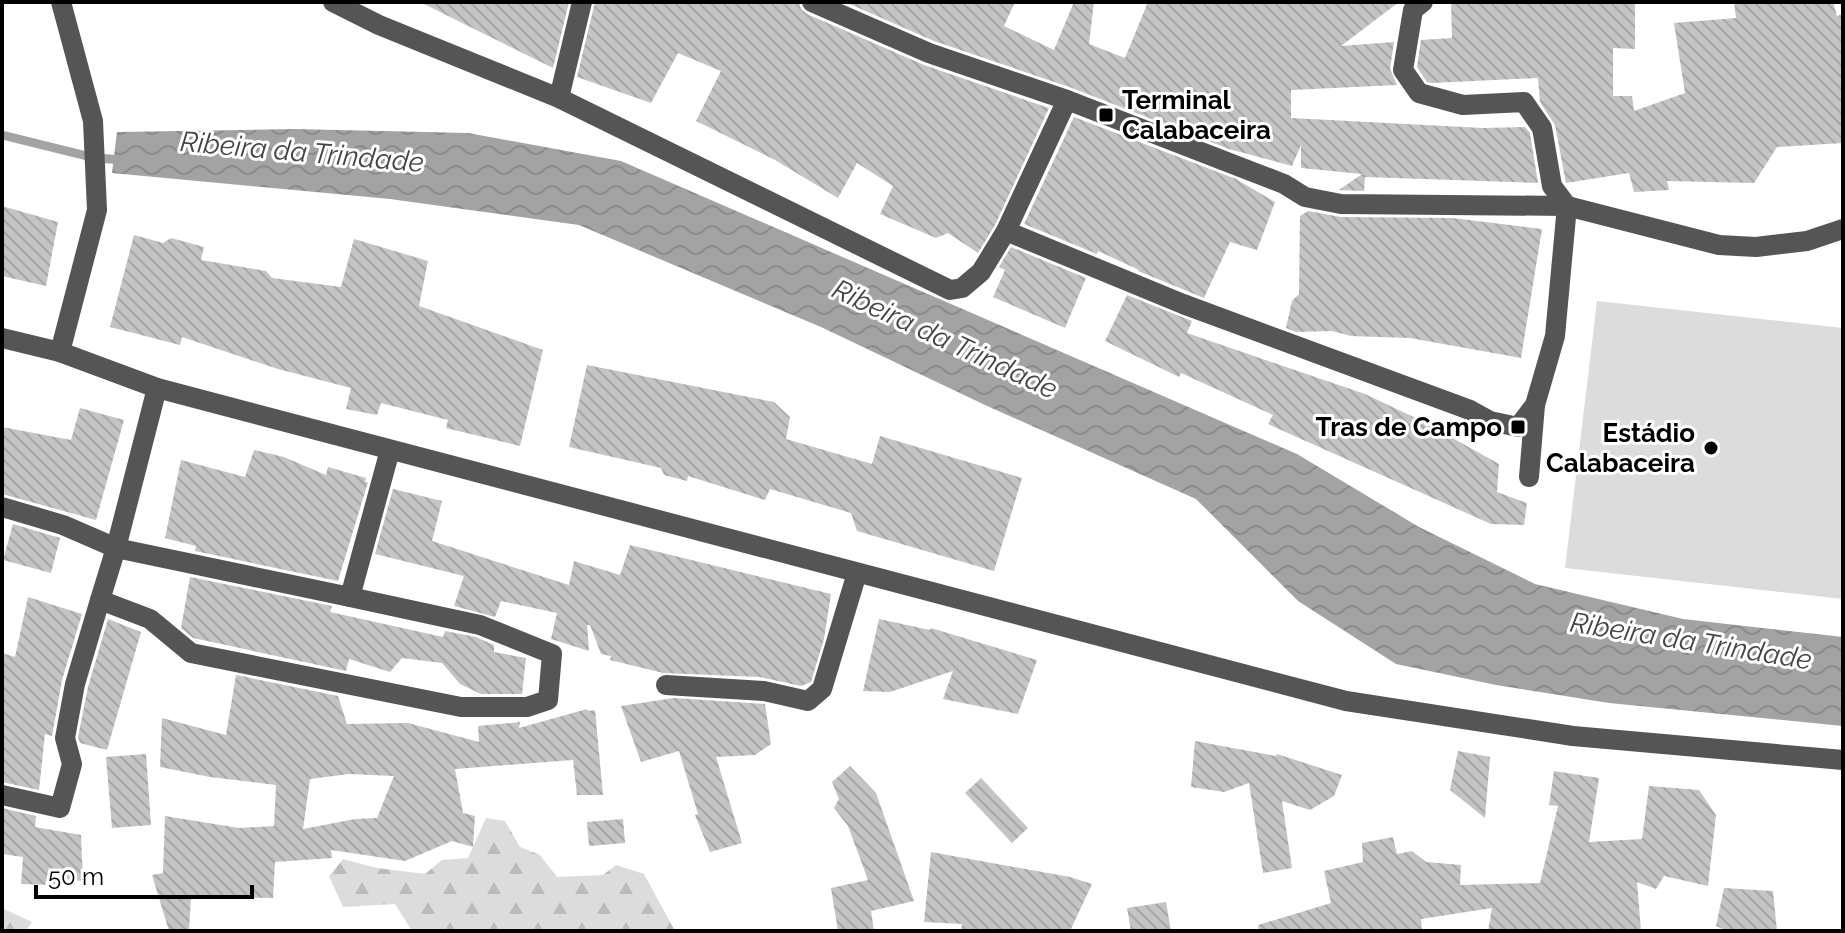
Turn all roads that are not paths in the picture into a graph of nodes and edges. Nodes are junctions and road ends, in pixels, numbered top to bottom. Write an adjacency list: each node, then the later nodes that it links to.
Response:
1 (61, 2): 12 (street)
2 (333, 2): 6 (street)
3 (582, 2): 6 (street)
4 (812, 2): 7 (street)
5 (1423, 2): 8 (street)
6 (559, 98): 10 (street)
7 (1067, 100): 8 (street); 10 (street)
8 (1567, 206): 9 (street); 14 (street)
9 (1843, 229)
10 (1006, 231): 14 (street)
11 (2, 338): 12 (street)
12 (60, 352): 13 (street)
13 (157, 388): 15 (street); 18 (street)
14 (1535, 405): 16 (street)
15 (390, 450): 19 (street); 20 (street)
16 (1529, 477)
17 (2, 507): 18 (street)
18 (116, 548): 20 (street); 21 (street)
19 (857, 573): 22 (street); 23 (street)
20 (350, 597): 21 (street)
21 (100, 600): 24 (street)
22 (666, 685)
23 (1843, 760)
24 (2, 795)

